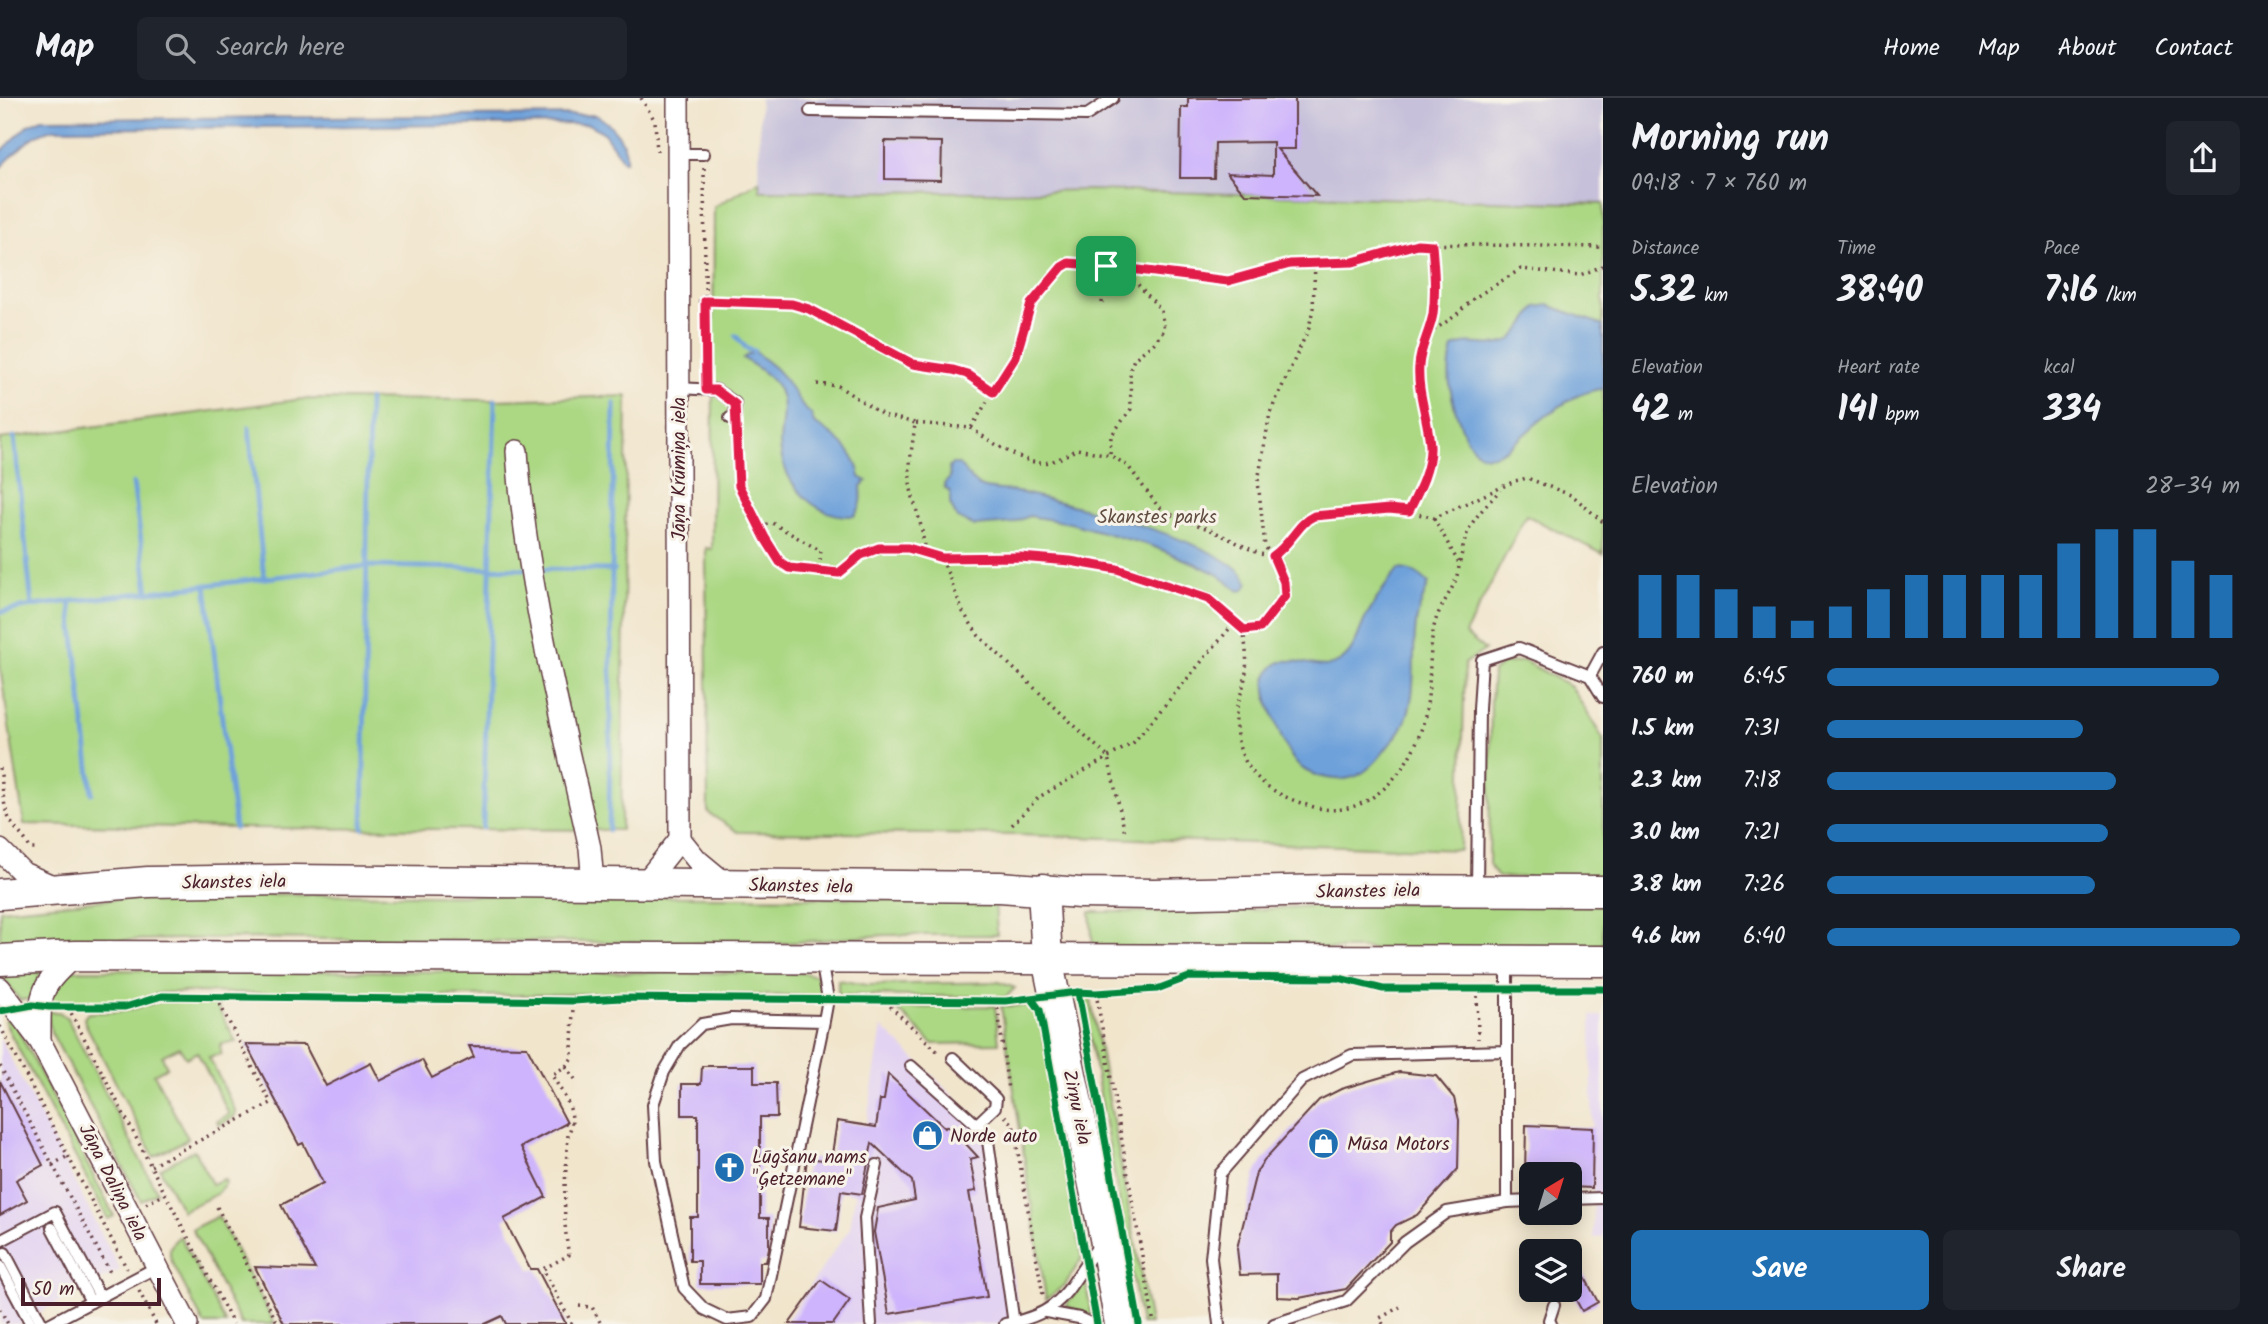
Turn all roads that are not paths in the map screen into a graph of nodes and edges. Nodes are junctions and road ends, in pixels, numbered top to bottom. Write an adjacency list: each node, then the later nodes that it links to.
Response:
1 (678, 98): 4 (street, Jāņa Krūmiņa iela)
2 (1113, 98): 3 (lane)
3 (810, 111)
4 (667, 155): 5 (lane); 6 (street, Jāņa Krūmiņa iela)
5 (704, 155)
6 (678, 388): 7 (lane); 12 (street, Jāņa Krūmiņa iela)
7 (733, 418)
8 (517, 451): 14 (street)
9 (1603, 652): 10 (lane)
10 (1590, 676): 11 (lane); 19 (lane)
11 (1603, 697)
12 (680, 839): 15 (street); 16 (street)
13 (15, 853): 17 (street)
14 (593, 883): 15 (main road, Skanstes iela); 17 (main road, Skanstes iela)
15 (645, 883): 16 (main road, Skanstes iela)
16 (726, 884): 18 (main road, Skanstes iela)
17 (57, 888): 21 (main road, Skanstes iela)
18 (1043, 889): 19 (main road, Skanstes iela); 24 (main road, Zirņu iela)
19 (1477, 889): 20 (main road, Skanstes iela)
20 (1603, 891)
21 (0, 894)
22 (75, 956): 23 (main road); 25 (main road); 30 (street, Jāņa Daliņa iela)
23 (821, 958): 24 (main road); 29 (lane)
24 (1046, 959): 27 (main road); 41 (main road, Zirņu iela)
25 (0, 960)
26 (1603, 961): 27 (main road)
27 (1507, 975): 31 (lane)
28 (0, 988): 30 (street, Jāņa Daliņa iela)
29 (824, 1021): 29 (lane)
30 (40, 1041): 45 (street, Jāņa Daliņa iela)
31 (1507, 1051): 38 (lane); 57 (lane)
32 (953, 1058): 34 (lane)
33 (911, 1066): 34 (lane)
34 (976, 1125): 49 (lane)
35 (877, 1165): 54 (lane)
36 (1603, 1198): 37 (lane)
37 (1582, 1199)
38 (1507, 1202): 39 (lane); 58 (lane)
39 (1519, 1202)
40 (52, 1228): 46 (lane)
41 (1105, 1238): 48 (lane); 56 (main road, Zirņu iela)
42 (0, 1241): 46 (lane)
43 (5, 1253): 51 (lane)
44 (0, 1266): 50 (lane)
45 (157, 1267): 46 (lane); 53 (street, Jāņa Daliņa iela)
46 (96, 1299): 52 (lane)
47 (1554, 1305): 59 (lane)
48 (1046, 1312): 49 (lane); 55 (lane)
49 (1011, 1323)
50 (31, 1324)
51 (42, 1324)
52 (49, 1324)
53 (187, 1324)
54 (871, 1324)
55 (1092, 1324)
56 (1120, 1324)
57 (1219, 1324)
58 (1274, 1324)
59 (1551, 1324)

